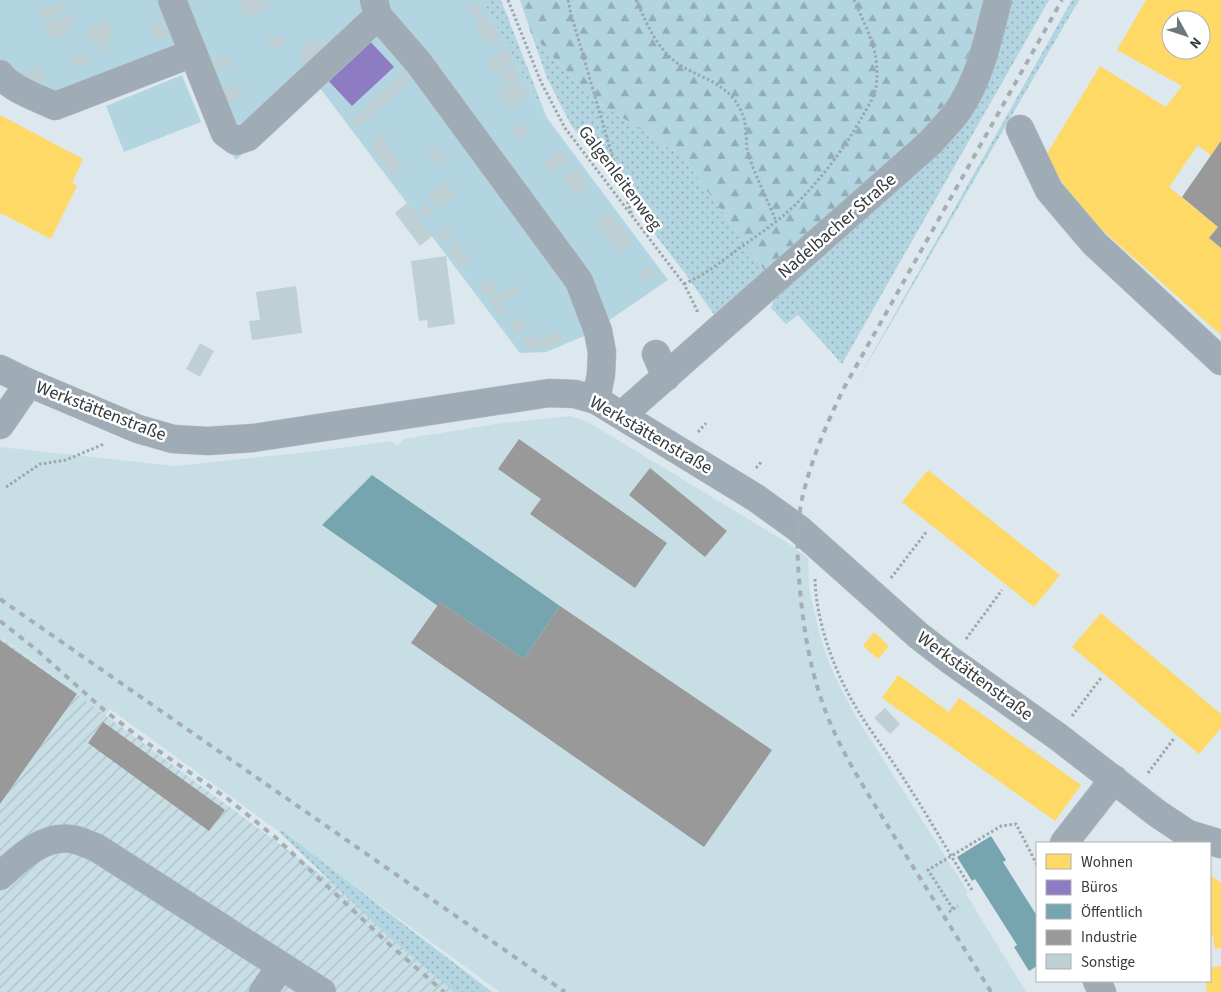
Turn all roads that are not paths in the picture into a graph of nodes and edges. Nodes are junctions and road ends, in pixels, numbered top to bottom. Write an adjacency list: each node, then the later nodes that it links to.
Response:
1 (172, 0): 4 (street)
2 (998, 0): 11 (street, Nadelbacher Straße)
3 (376, 8): 4 (street); 10 (street)
4 (193, 53): 5 (street)
5 (0, 74)
6 (1020, 129): 7 (street)
7 (1221, 361)
8 (0, 369): 9 (street)
9 (29, 383): 10 (street, Werkstättenstraße); 12 (street, Werkstättenstraße)
10 (596, 400): 11 (street, Werkstättenstraße)
11 (622, 415): 13 (street, Werkstättenstraße)
12 (0, 425)
13 (1123, 786): 14 (street); 15 (street, Werkstättenstraße)
14 (1065, 842)
15 (1221, 844)
16 (0, 876): 17 (street)
17 (280, 966): 18 (street); 19 (street)
18 (263, 992)
19 (322, 992)

